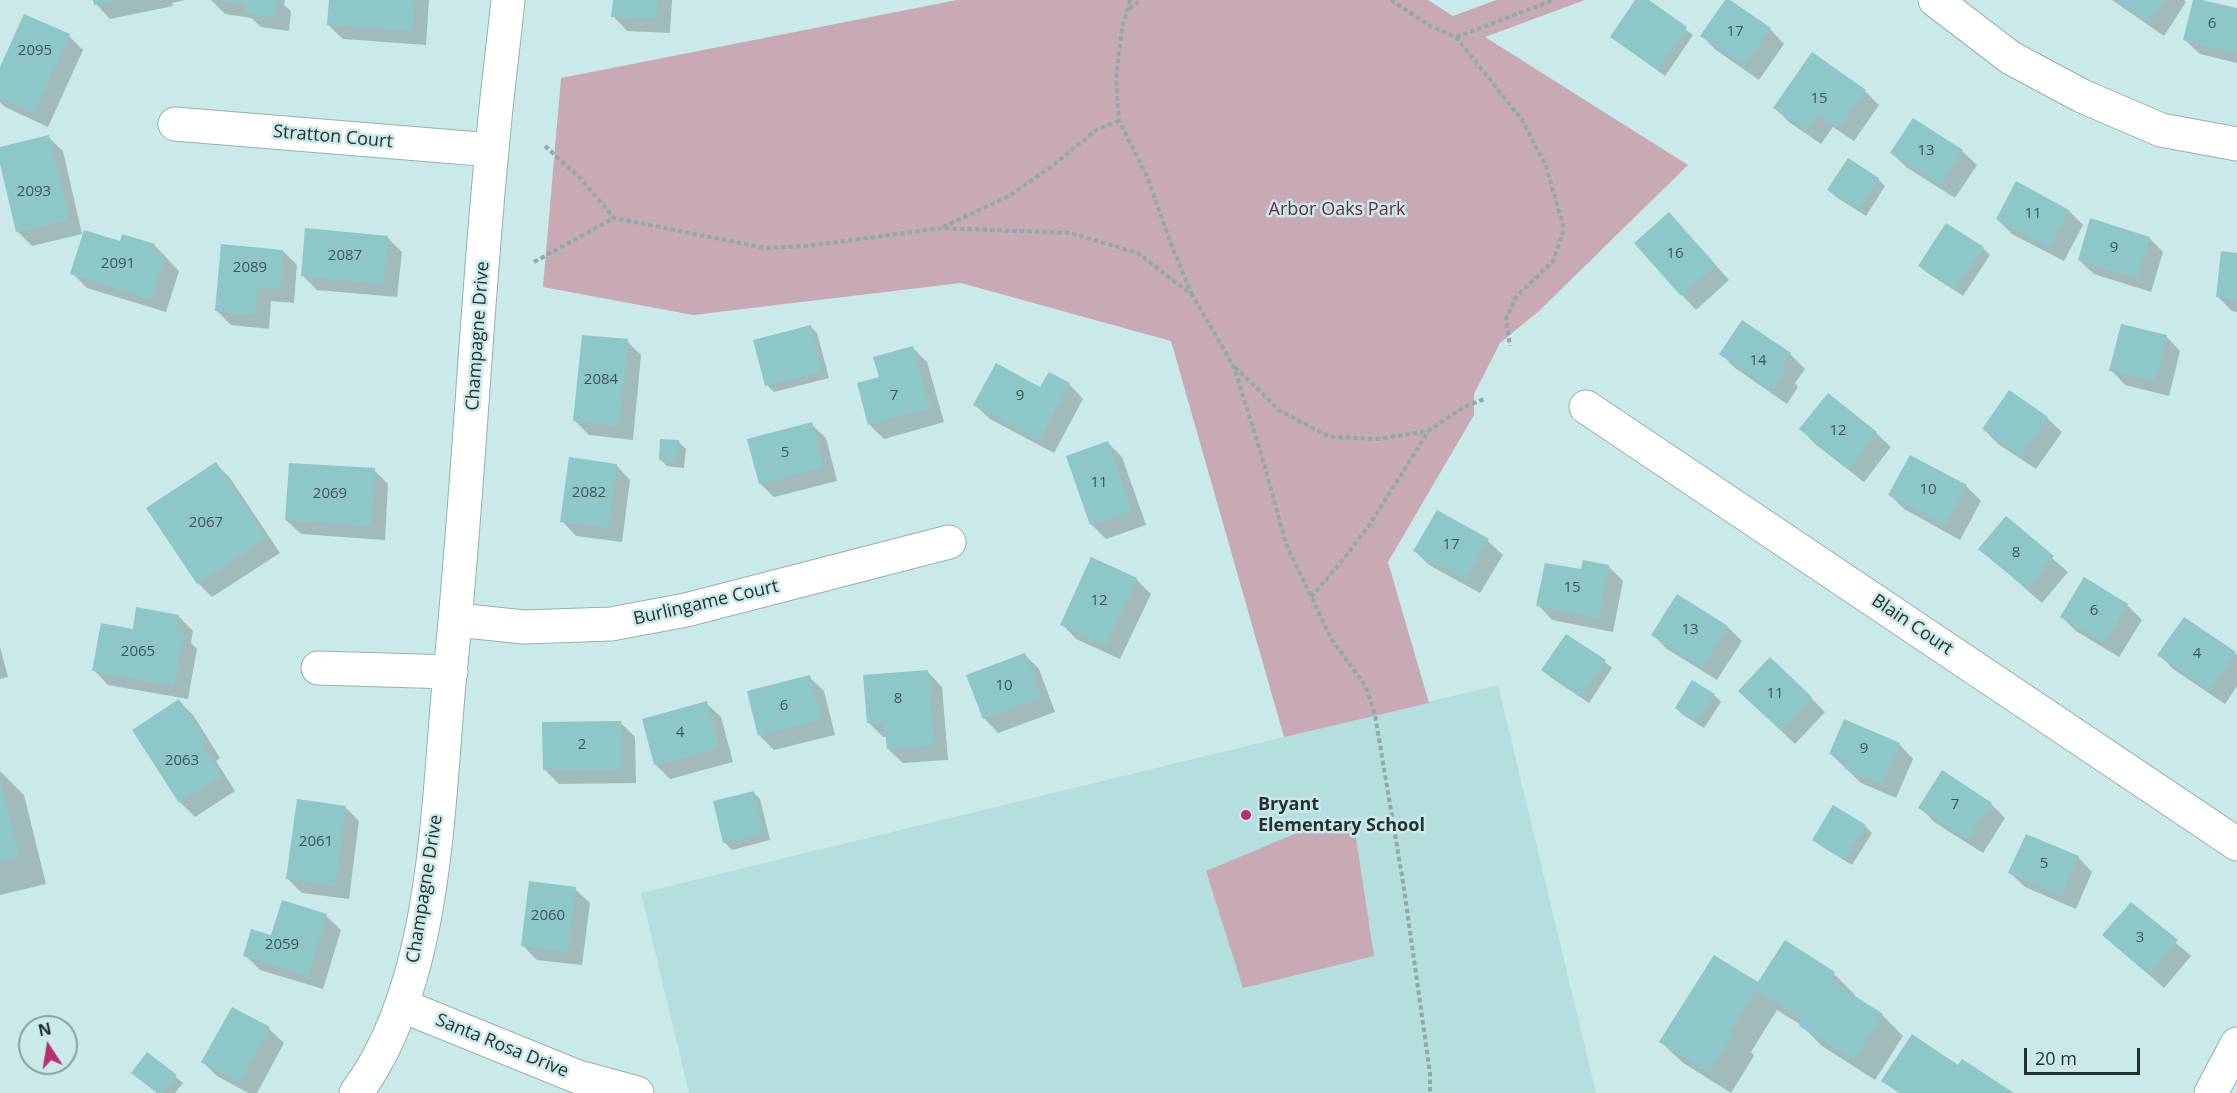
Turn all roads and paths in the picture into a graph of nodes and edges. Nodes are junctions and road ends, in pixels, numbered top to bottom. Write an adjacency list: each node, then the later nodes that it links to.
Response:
1 (508, 0): 13 (street, Champagne Drive)
2 (1130, 0): 7 (path)
3 (1141, 0): 7 (path)
4 (1391, 0): 8 (path)
5 (1554, 0): 8 (path)
6 (1935, 0): 11 (street)
7 (1128, 9): 9 (path)
8 (1456, 37): 18 (path)
9 (1119, 121): 15 (path); 17 (path)
10 (175, 124): 13 (street, Stratton Court)
11 (2237, 144)
12 (545, 147): 14 (path)
13 (492, 150): 25 (street, Champagne Drive)
14 (614, 218): 15 (path); 16 (path)
15 (942, 228): 17 (path)
16 (534, 262)
17 (1193, 296): 19 (path)
18 (1510, 346)
19 (1234, 367): 22 (path); 24 (path)
20 (1484, 399): 22 (path)
21 (1586, 407): 28 (street, Blain Court)
22 (1428, 431): 24 (path)
23 (950, 542): 25 (street, Burlingame Court)
24 (1311, 597): 33 (path)
25 (457, 620): 27 (street, Champagne Drive)
26 (318, 668): 27 (street)
27 (451, 672): 29 (street, Champagne Drive)
28 (2237, 844)
29 (403, 1006): 31 (street, Champagne Drive); 32 (street, Santa Rosa Drive)
30 (2237, 1044): 34 (street)
31 (356, 1093)
32 (637, 1093)
33 (1430, 1093)
34 (2211, 1093)

